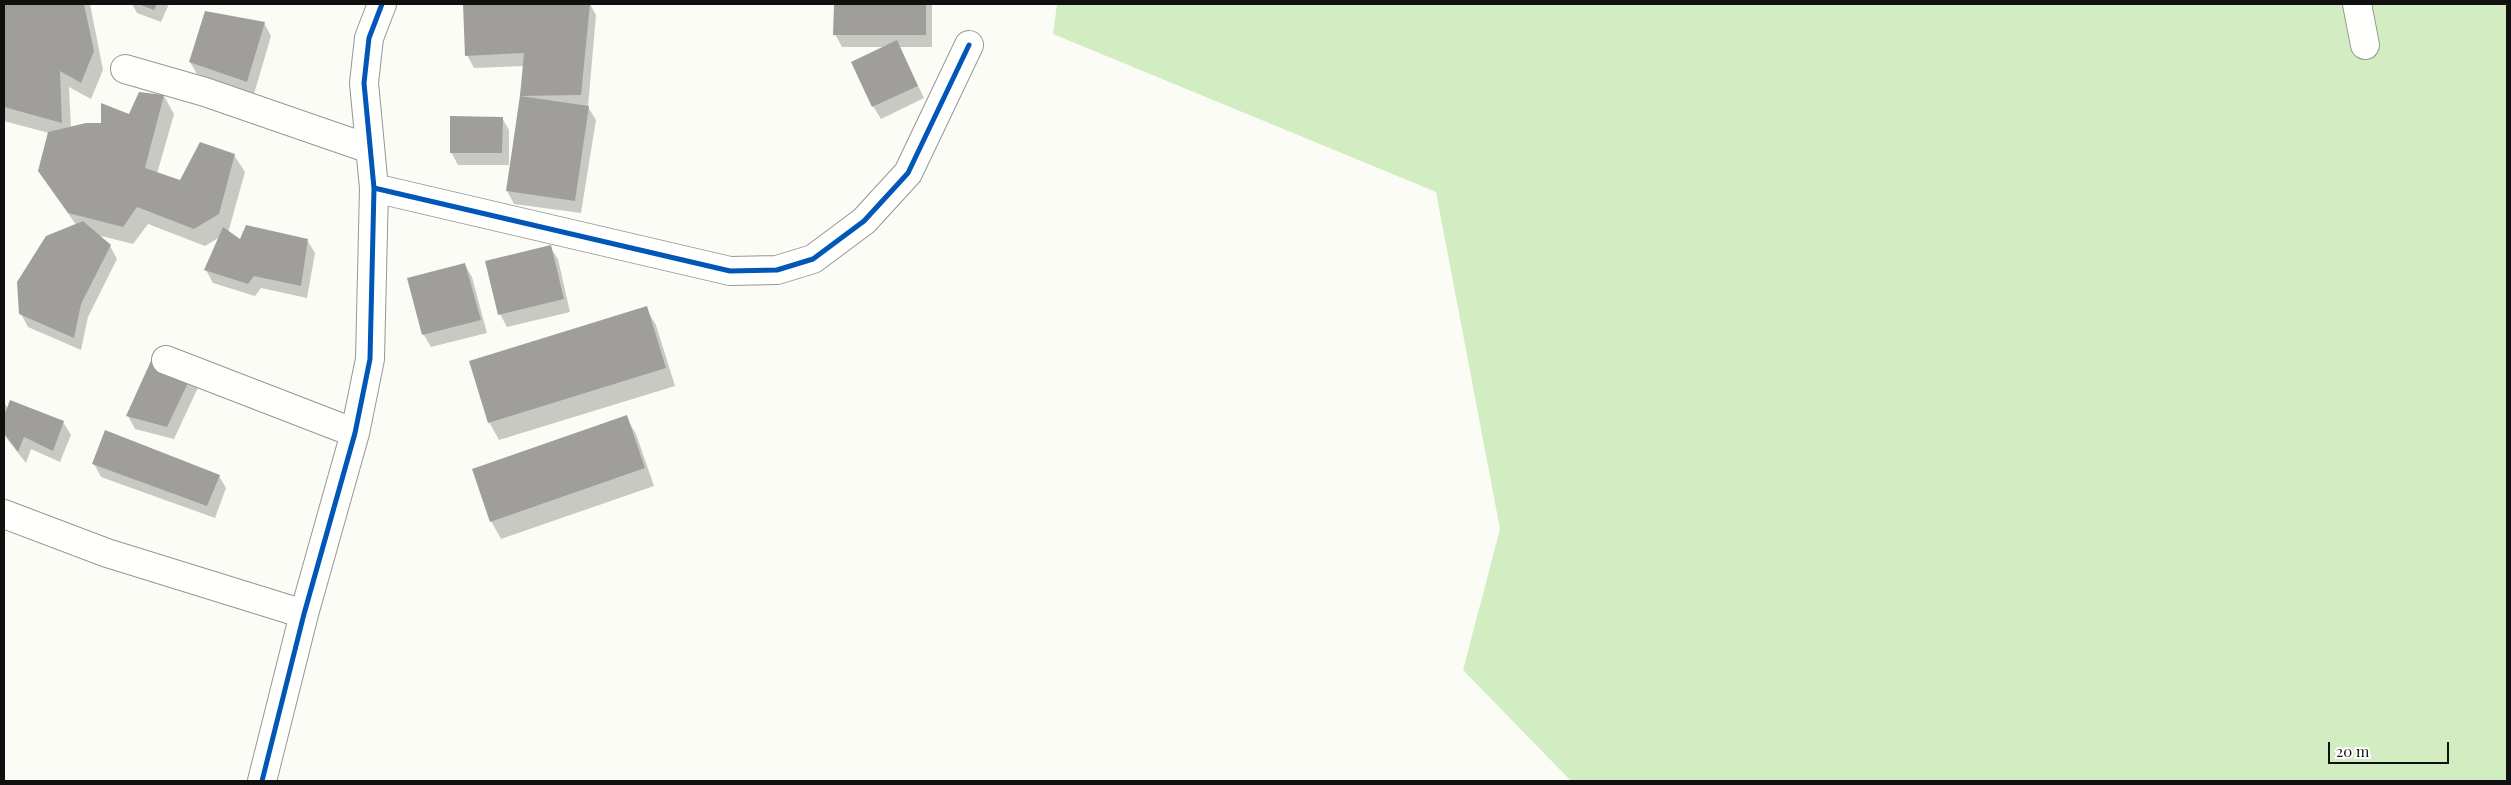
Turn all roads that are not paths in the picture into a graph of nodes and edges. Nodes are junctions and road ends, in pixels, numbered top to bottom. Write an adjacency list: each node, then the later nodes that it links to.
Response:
1 (382, 4): 6 (street)
2 (2357, 4): 4 (street)
3 (969, 44): 7 (street)
4 (2365, 45)
5 (125, 69): 6 (street)
6 (370, 149): 7 (street)
7 (374, 188): 9 (street)
8 (166, 360): 9 (street)
9 (355, 433): 11 (street)
10 (4, 514): 11 (street)
11 (304, 614): 12 (street)
12 (262, 781)

